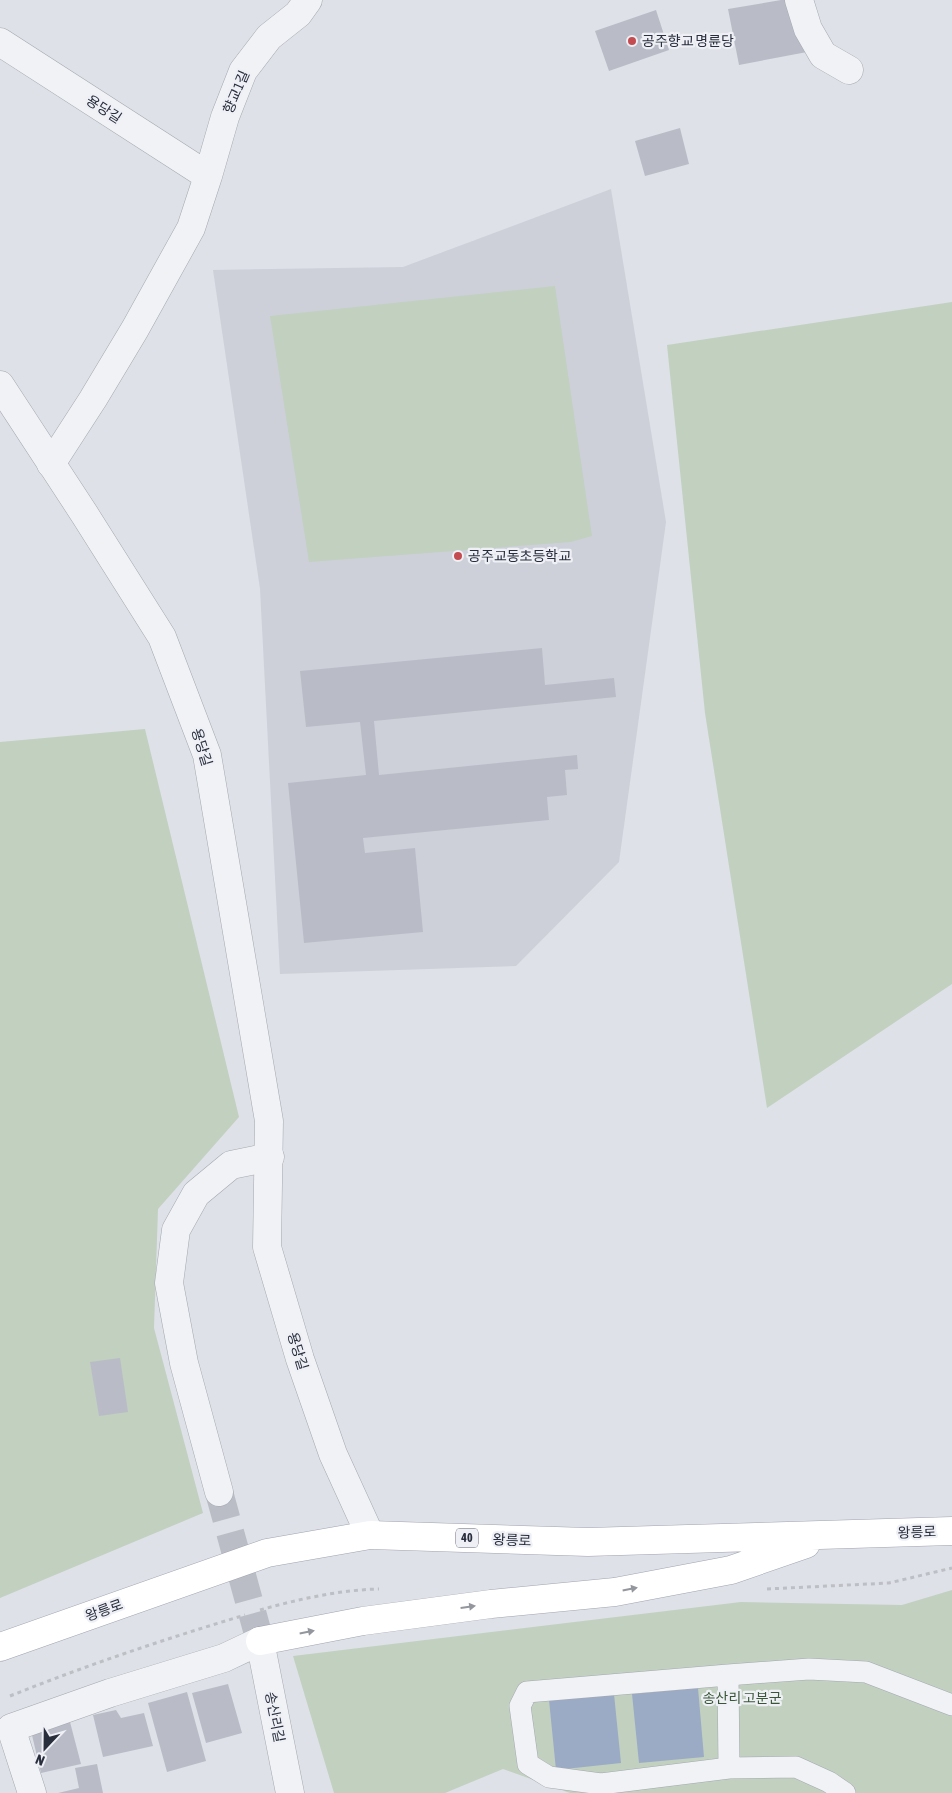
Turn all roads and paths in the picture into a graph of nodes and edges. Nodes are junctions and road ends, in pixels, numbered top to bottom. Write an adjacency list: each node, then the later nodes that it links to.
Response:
1 (308, 0): 5 (street, 향교1길)
2 (800, 0): 4 (street)
3 (0, 42): 5 (street, 용당길)
4 (849, 70)
5 (208, 176): 7 (street, 향교1길)
6 (0, 385): 7 (street, 용당길)
7 (51, 464): 8 (street, 용당길)
8 (270, 1157): 9 (street); 11 (street, 용당길)
9 (219, 1492)
10 (952, 1531): 12 (main road, 왕릉로 / 40)
11 (370, 1535): 12 (main road, 왕릉로 / 40); 14 (main road, 왕릉로 / 40)
12 (830, 1536): 13 (main road, one-way to 12)
13 (260, 1641): 18 (street); 19 (street, 송산리길)
14 (0, 1647)
15 (728, 1675): 16 (street); 17 (street); 17 (street)
16 (952, 1705)
17 (729, 1768): 20 (street)
18 (32, 1793)
19 (290, 1793)
20 (844, 1793)

